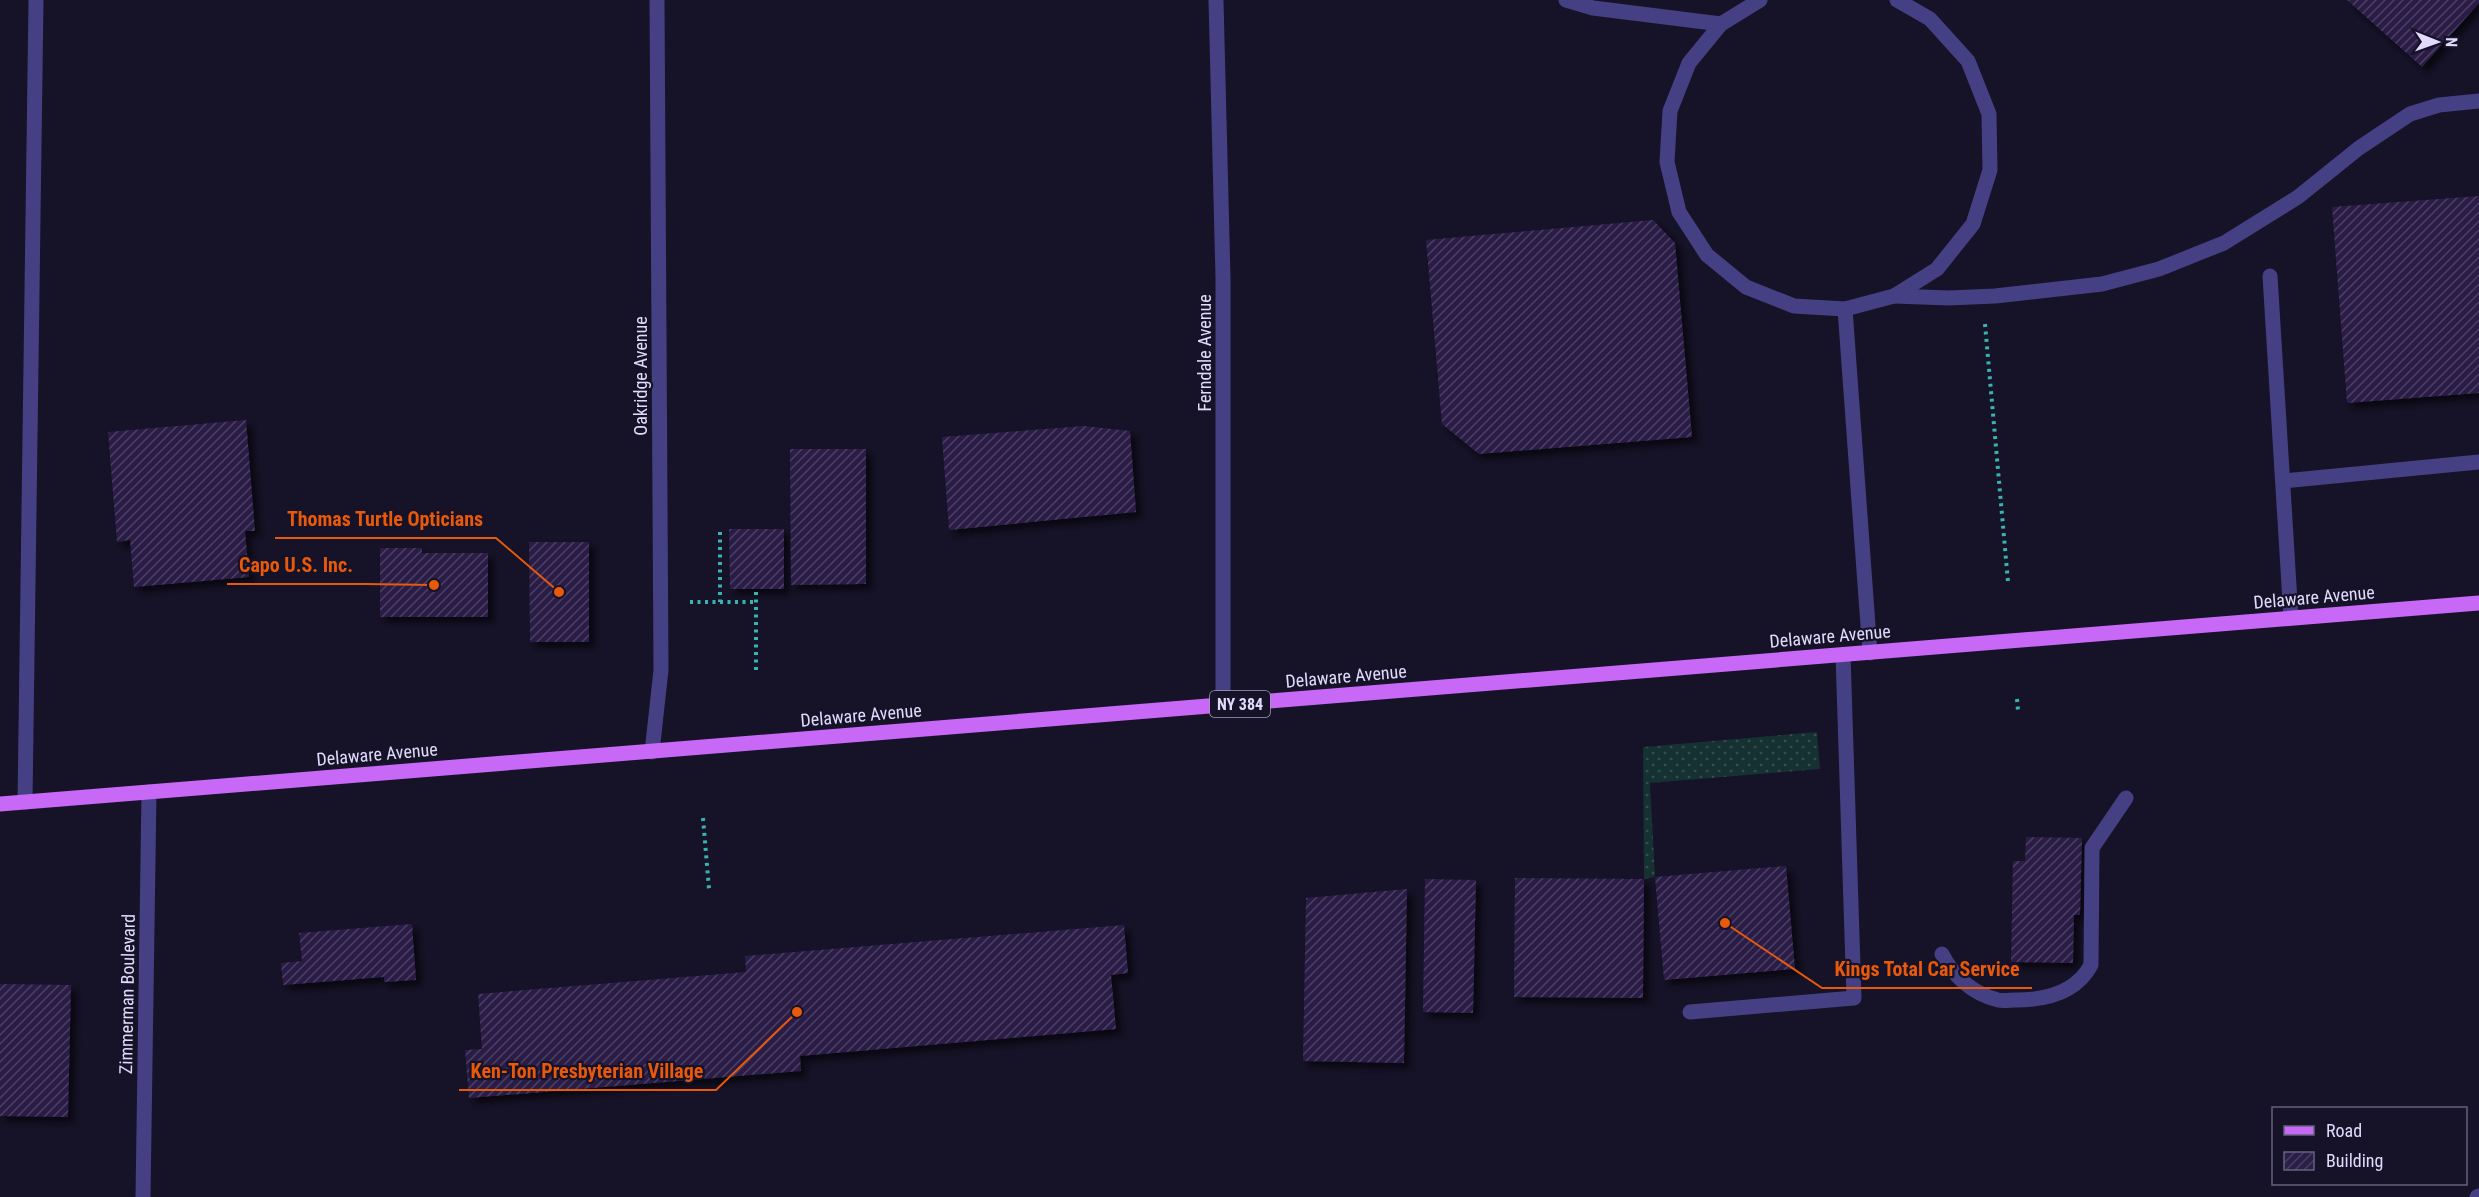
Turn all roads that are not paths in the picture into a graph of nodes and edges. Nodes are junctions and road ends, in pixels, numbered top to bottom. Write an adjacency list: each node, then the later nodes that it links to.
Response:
1 (36, 0): 22 (street)
2 (657, 0): 19 (street, Oakridge Avenue)
3 (1216, 0): 18 (street, Ferndale Avenue)
4 (1566, 0): 7 (street)
5 (1760, 0): 7 (street)
6 (1897, 0): 10 (street)
7 (1721, 24): 11 (street)
8 (2479, 102): 10 (street)
9 (2270, 276): 13 (street)
10 (1894, 296): 11 (street)
11 (1845, 309): 16 (street)
12 (2479, 462): 13 (street)
13 (2283, 481): 15 (street)
14 (2479, 603): 15 (main road, Delaware Avenue / NY 384)
15 (2291, 618): 16 (main road, Delaware Avenue / NY 384)
16 (1870, 653): 17 (main road, Delaware Avenue / NY 384)
17 (1843, 655): 18 (main road, Delaware Avenue / NY 384); 25 (street)
18 (1223, 705): 19 (main road, Delaware Avenue / NY 384)
19 (652, 752): 20 (main road, Delaware Avenue / NY 384)
20 (149, 792): 22 (main road, Delaware Avenue / NY 384); 26 (street, Zimmerman Boulevard)
21 (2126, 798): 24 (street)
22 (25, 802): 23 (main road, Delaware Avenue / NY 384)
23 (0, 804)
24 (1942, 954)
25 (1690, 1012)
26 (143, 1197)

